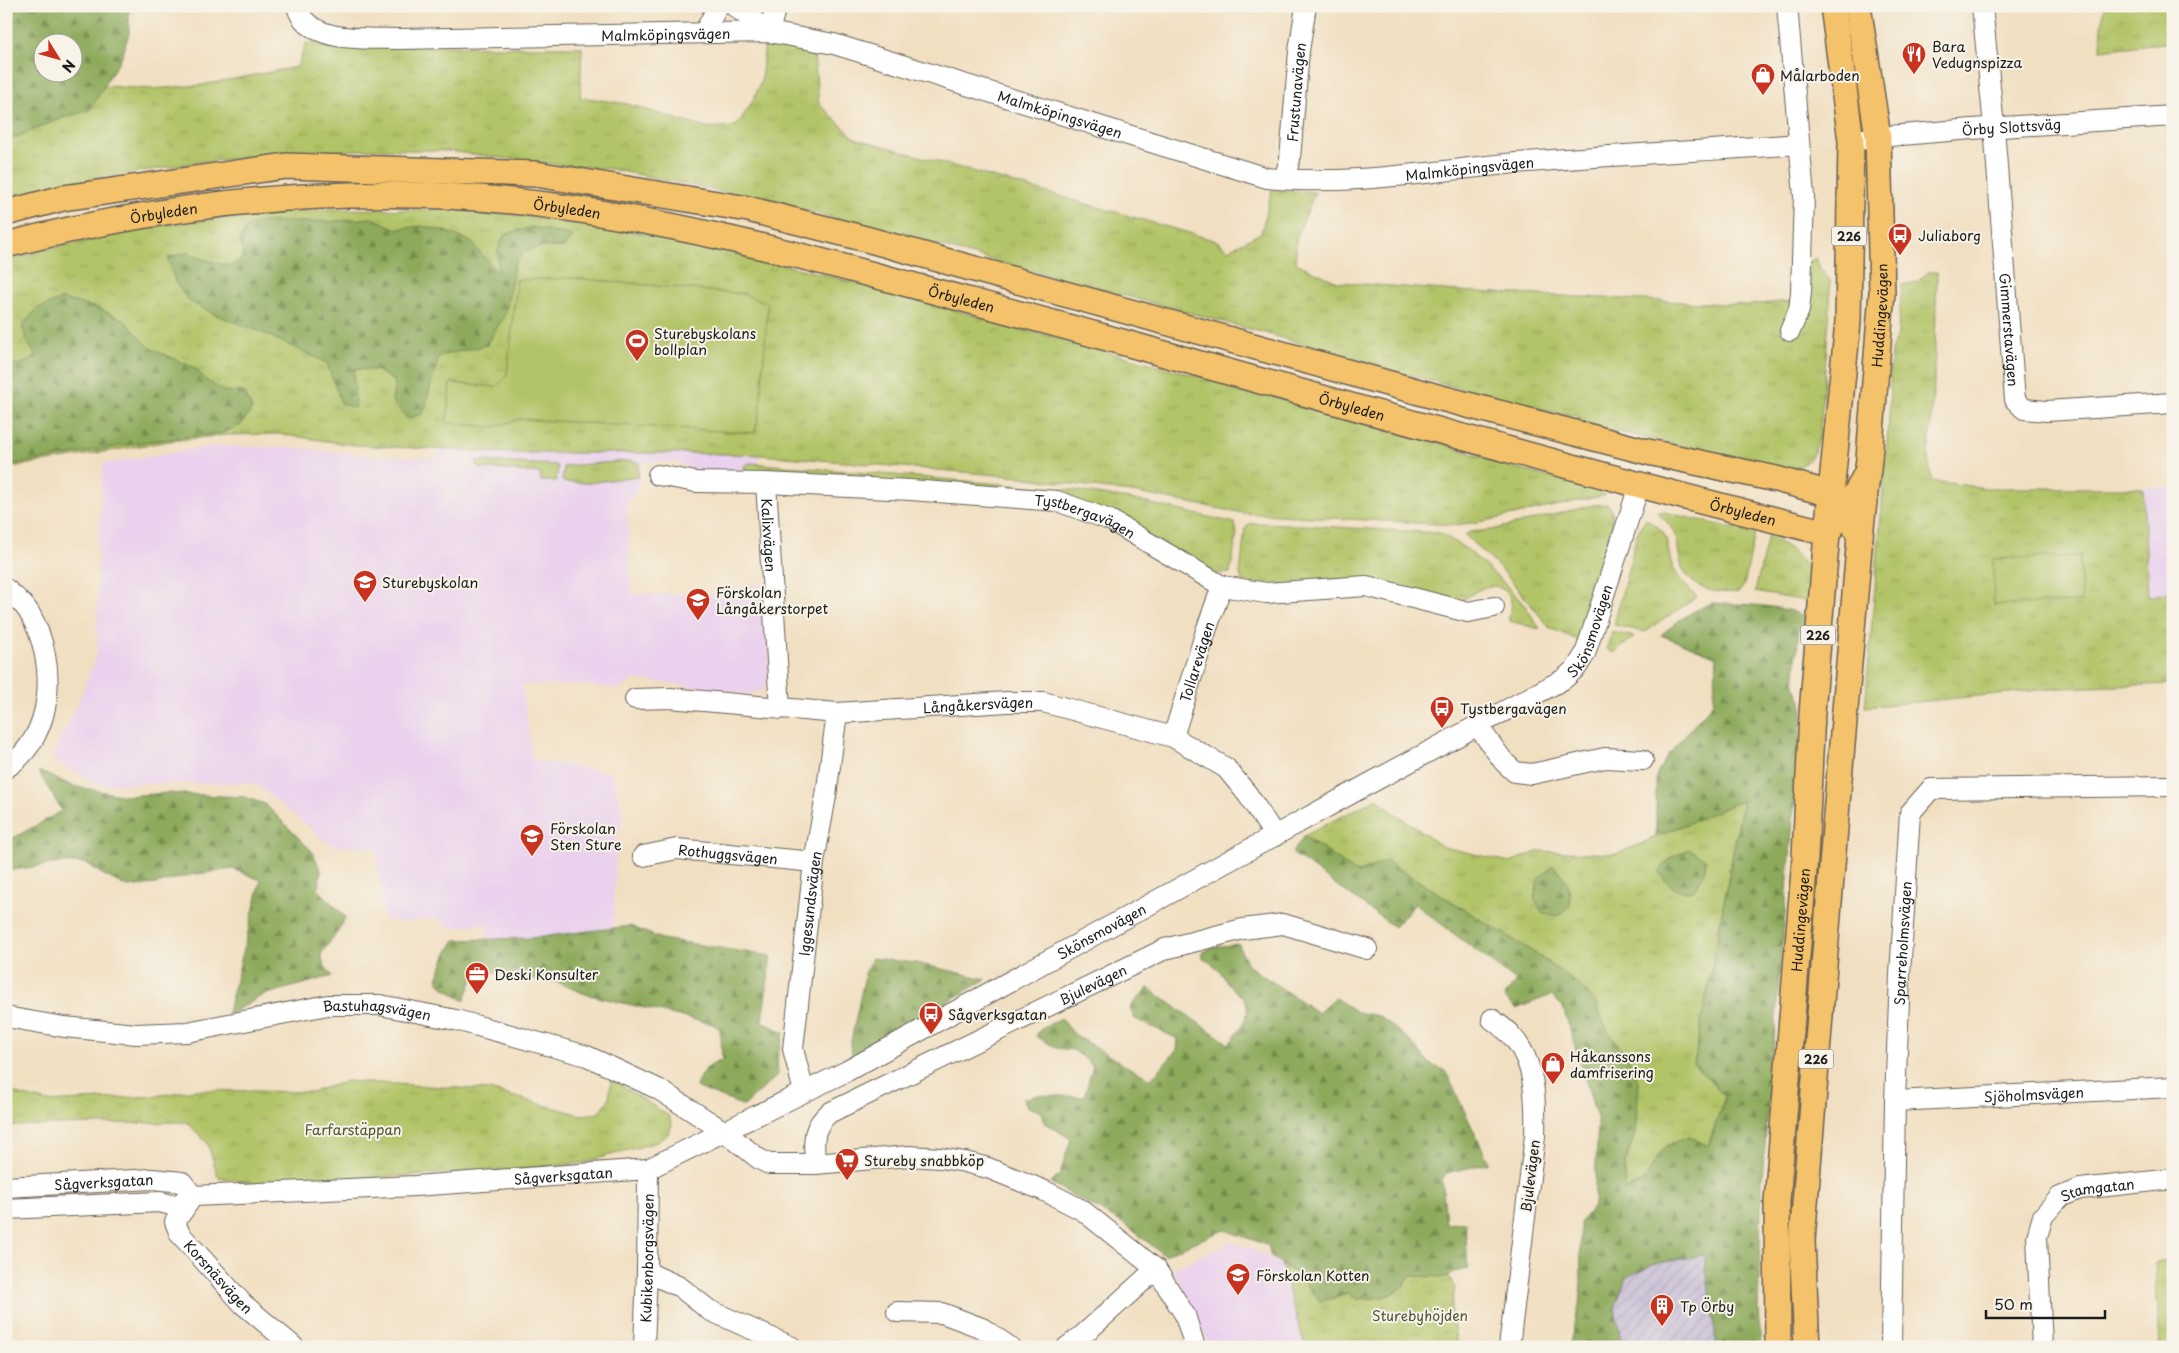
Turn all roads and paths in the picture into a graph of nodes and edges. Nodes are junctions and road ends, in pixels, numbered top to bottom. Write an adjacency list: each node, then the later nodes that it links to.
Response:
1 (297, 6): 11 (street, Malmköpingsvägen)
2 (718, 6): 11 (street)
3 (734, 6): 10 (street)
4 (776, 6): 10 (street)
5 (1306, 6): 17 (street, Frustunavägen)
6 (1787, 6): 16 (street)
7 (1833, 6): 15 (main road, Huddingevägen / 226)
8 (1858, 6): 14 (main road, Huddingevägen / 226)
9 (1982, 6): 13 (street, Gimmerstavägen)
10 (769, 32): 11 (street, Malmköpingsvägen); 17 (street, Malmköpingsvägen)
11 (704, 33)
12 (2173, 116): 13 (street, Örby Slottsväg)
13 (1994, 128): 14 (street, Örby Slottsväg); 21 (street, Gimmerstavägen)
14 (1878, 137): 15 (street, Örby Slottsväg); 23 (main road, Huddingevägen / 226)
15 (1851, 141): 27 (main road, Huddingevägen / 226)
16 (1799, 144): 17 (street, Malmköpingsvägen); 20 (street)
17 (1284, 179)
18 (6, 214): 22 (main road, Örbyleden)
19 (6, 245): 26 (main road, Örbyleden)
20 (1790, 331)
21 (2173, 403)
22 (1648, 452): 26 (main road); 27 (main road, Örbyleden)
23 (1868, 470): 27 (main road); 29 (main road, Huddingevägen / 226)
24 (658, 475): 25 (street, Tystbergavägen)
25 (766, 483): 30 (street, Tystbergavägen); 34 (street, Kalixvägen)
26 (1639, 486): 28 (main road, Örbyleden); 36 (street, Skönsmovägen)
27 (1838, 501): 28 (main road, Huddingevägen / 226); 29 (main road)
28 (1827, 533): 67 (main road, Huddingevägen / 226)
29 (1860, 536): 68 (main road, Huddingevägen / 226)
30 (1222, 586): 32 (street, Tystbergavägen); 37 (street, Tollarevägen)
31 (6, 588): 39 (street)
32 (1494, 607)
33 (634, 699): 34 (street, Långåkersvägen)
34 (780, 709): 35 (street, Långåkersvägen)
35 (837, 713): 37 (street, Långåkersvägen); 43 (street, Iggesundsvägen)
36 (1477, 725): 38 (street); 41 (street, Skönsmovägen)
37 (1173, 737): 41 (street, Långåkersvägen)
38 (1643, 760)
39 (6, 768)
40 (2173, 786): 49 (street, Sparreholmsvägen)
41 (1274, 836): 48 (street, Skönsmovägen)
42 (642, 856): 43 (street, Rothuggsvägen)
43 (814, 862): 48 (street, Iggesundsvägen)
44 (1367, 949): 51 (street, Bjulevägen)
45 (6, 1017): 50 (street, Bastuhagsvägen)
46 (1492, 1019): 66 (street, Bjulevägen)
47 (2173, 1087): 49 (street, Sjöholmsvägen)
48 (804, 1092): 50 (street, Skönsmovägen)
49 (1895, 1101): 69 (street, Sparreholmsvägen)
50 (725, 1132): 51 (street); 52 (street, Sågverksgatan)
51 (815, 1164): 57 (street)
52 (648, 1169): 55 (street, Sågverksgatan); 58 (street, Kubikenborgsvägen)
53 (2173, 1179): 70 (street, Stamgatan)
54 (6, 1187): 55 (street, Sågverksgatan)
55 (192, 1196): 56 (street, Sågverksgatan); 61 (street, Korsnäsvägen)
56 (6, 1209)
57 (1156, 1270): 60 (street); 65 (street)
58 (647, 1272): 62 (street, Kubikenborgsvägen); 63 (street)
59 (897, 1312): 64 (street)
60 (1073, 1345)
61 (294, 1347)
62 (644, 1347)
63 (792, 1347)
64 (1010, 1347)
65 (1195, 1347)
66 (1509, 1347)
67 (1778, 1347)
68 (1806, 1347)
69 (1891, 1347)
70 (2042, 1347)

